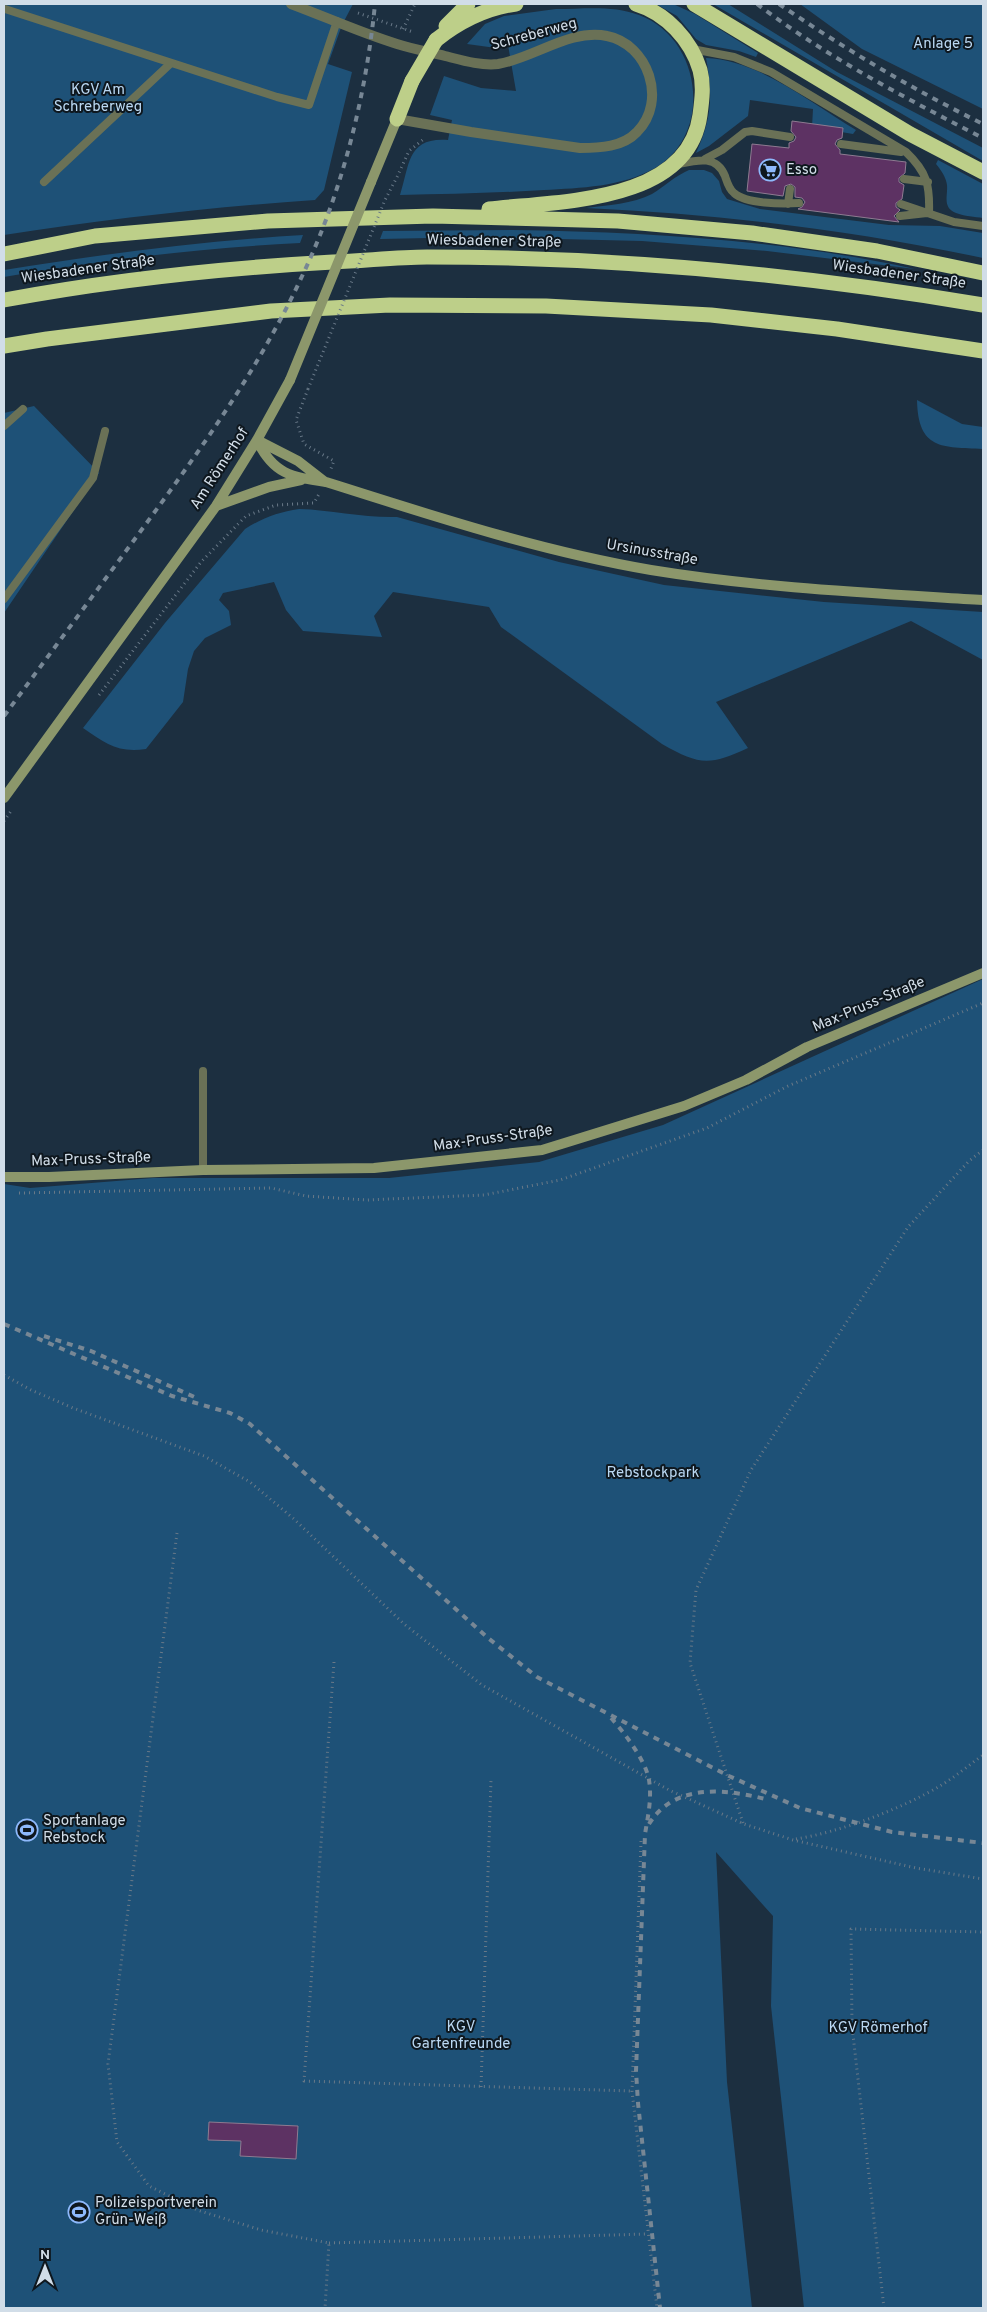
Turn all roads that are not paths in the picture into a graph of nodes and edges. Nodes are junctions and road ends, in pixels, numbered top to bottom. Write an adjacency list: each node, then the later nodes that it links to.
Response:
1 (291, 4): 7 (street, Schreberweg)
2 (468, 4): 8 (highway)
3 (516, 4): 8 (highway)
4 (636, 4): 9 (highway)
5 (694, 4): 17 (highway)
6 (4, 9): 10 (lane)
7 (337, 21): 10 (lane); 11 (street, Schreberweg)
8 (436, 40): 11 (highway, bridge)
9 (689, 48): 14 (lane); 16 (highway)
10 (171, 63): 19 (lane)
11 (397, 119): 40 (main road, Am Römerhof, bridge)
12 (790, 137): 15 (lane)
13 (841, 144): 14 (lane)
14 (906, 152): 20 (lane)
15 (705, 159): 16 (lane); 23 (lane)
16 (674, 164): 26 (highway)
17 (983, 172)
18 (904, 179): 20 (lane)
19 (44, 182)
20 (928, 182): 25 (lane)
21 (790, 189): 23 (lane)
22 (799, 203): 23 (lane)
23 (788, 204)
24 (901, 204): 25 (lane)
25 (928, 213): 27 (lane); 28 (lane)
26 (434, 216): 29 (highway); 30 (highway)
27 (900, 216)
28 (983, 226)
29 (4, 254)
30 (983, 273)
31 (4, 300): 32 (highway, Wiesbadener Straße)
32 (983, 305)
33 (4, 346): 34 (highway)
34 (962, 346): 35 (highway); 36 (highway)
35 (983, 351)
36 (983, 356)
37 (23, 409): 38 (lane)
38 (4, 426)
39 (106, 430): 44 (lane)
40 (257, 440): 41 (main road, Ursinusstraße); 42 (main road, Ursinusstraße); 43 (main road, Am Römerhof)
41 (304, 479): 42 (main road, Ursinusstraße); 43 (main road, Ursinusstraße)
42 (326, 482): 45 (main road, Ursinusstraße)
43 (216, 506): 46 (main road, Am Römerhof)
44 (4, 599)
45 (983, 600)
46 (4, 798)
47 (983, 973): 49 (main road, Max-Pruss-Straße)
48 (203, 1071): 49 (lane)
49 (203, 1170): 50 (main road, Max-Pruss-Straße)
50 (4, 1177)

